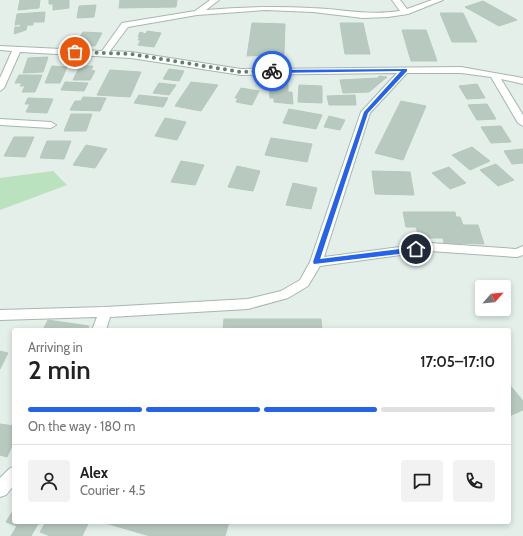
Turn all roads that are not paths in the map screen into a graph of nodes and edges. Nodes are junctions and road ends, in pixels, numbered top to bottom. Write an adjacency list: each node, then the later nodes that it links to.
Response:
1 (215, 0): 5 (street)
2 (396, 0): 4 (street)
3 (439, 0): 4 (street)
4 (405, 12): 5 (street)
5 (197, 13): 8 (street)
6 (0, 48): 7 (street)
7 (17, 49): 8 (street); 12 (street)
8 (104, 54): 9 (street)
9 (405, 70): 10 (street); 17 (street)
10 (494, 75): 11 (street); 14 (street)
11 (523, 81)
12 (0, 88)
13 (0, 122): 15 (street)
14 (523, 123)
15 (51, 125)
16 (523, 250): 17 (street)
17 (316, 262): 18 (street)
18 (105, 312): 19 (street); 20 (street)
19 (0, 315)
20 (100, 328)
21 (12, 476): 22 (street)
22 (0, 489)

